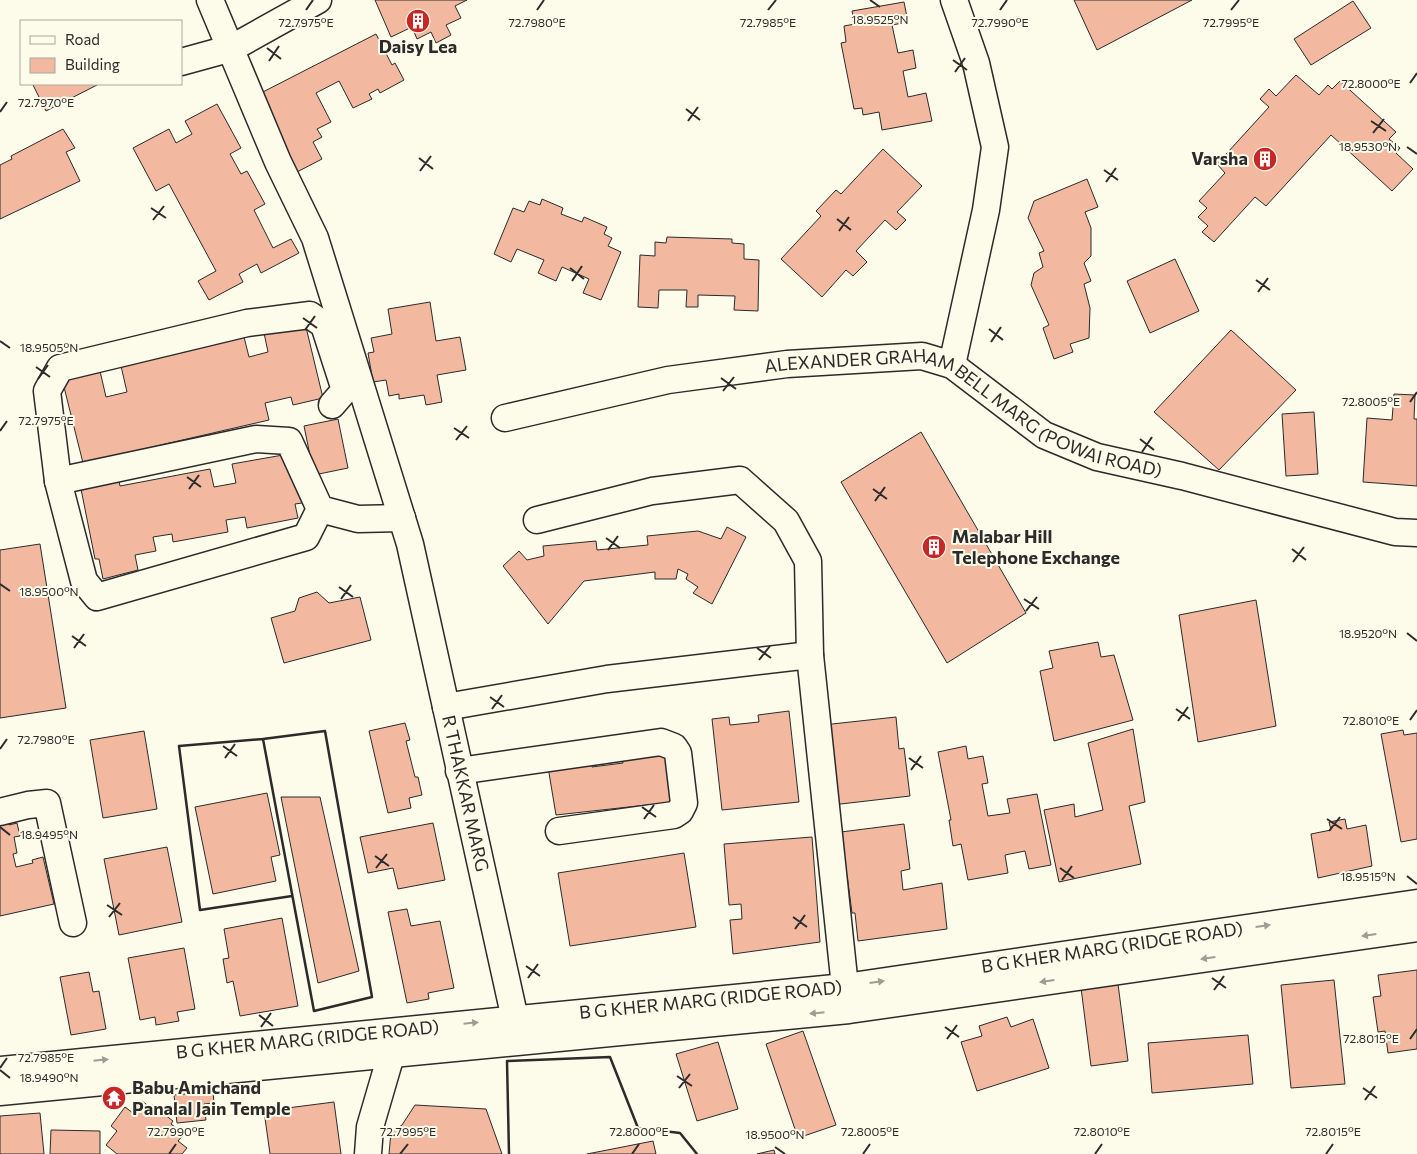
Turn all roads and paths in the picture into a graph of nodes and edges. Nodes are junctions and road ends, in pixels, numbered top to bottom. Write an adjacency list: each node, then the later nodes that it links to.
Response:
1 (210, 0): 4 (street, R THAKKAR MARG)
2 (318, 0): 4 (street)
3 (954, 0): 6 (street)
4 (232, 48): 5 (street); 11 (street, R THAKKAR MARG)
5 (182, 62)
6 (952, 364): 8 (street, ALEXANDER GRAHAM BELL MARG (POWAI ROAD)); 13 (street, ALEXANDER GRAHAM BELL MARG (POWAI ROAD))
7 (332, 405): 9 (street)
8 (506, 418)
9 (58, 481): 10 (street); 10 (street)
10 (320, 509): 11 (street)
11 (402, 518): 15 (street, R THAKKAR MARG)
12 (537, 520): 14 (street)
13 (1417, 533)
14 (810, 655): 15 (street); 23 (street)
15 (446, 707): 17 (street, R THAKKAR MARG)
16 (538, 777): 17 (street)
17 (461, 780): 19 (street); 24 (street, R THAKKAR MARG)
18 (0, 812): 21 (street)
19 (559, 831)
20 (1417, 903): 23 (street, B G KHER MARG (RIDGE ROAD), one-way to 20)
21 (73, 923)
22 (1417, 928): 23 (street, B G KHER MARG (RIDGE ROAD), one-way to 23)
23 (847, 998): 24 (street, B G KHER MARG (RIDGE ROAD))
24 (516, 1031): 25 (street, B G KHER MARG (RIDGE ROAD)); 26 (street, B G KHER MARG (RIDGE ROAD), one-way to 24)
25 (391, 1055): 27 (street, B G KHER MARG (RIDGE ROAD)); 28 (street)
26 (0, 1070)
27 (0, 1092)
28 (368, 1154)

